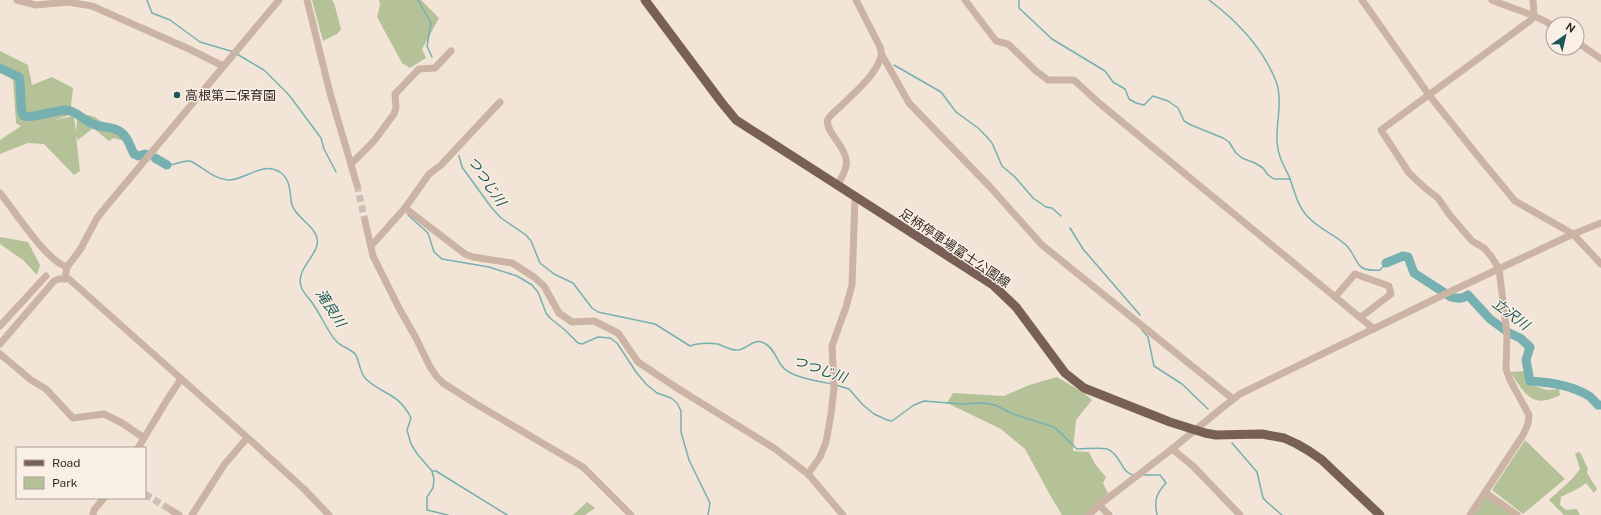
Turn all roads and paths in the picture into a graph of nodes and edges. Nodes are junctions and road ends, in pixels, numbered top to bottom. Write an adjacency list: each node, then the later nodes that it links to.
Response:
1 (17, 0): 16 (street)
2 (279, 0): 16 (street)
3 (307, 0): 19 (street)
4 (645, 0): 21 (main road, 足柄停車場富士公園線)
5 (856, 0): 14 (street)
6 (965, 0): 34 (street)
7 (1362, 0): 17 (street)
8 (1492, 0): 10 (street)
9 (1534, 0): 10 (street)
10 (1534, 15): 11 (street); 17 (street)
11 (1545, 21)
12 (1585, 48): 15 (street)
13 (451, 51): 19 (street)
14 (882, 55): 21 (street); 41 (street)
15 (1601, 59)
16 (223, 66): 30 (street)
17 (1429, 95): 27 (street); 31 (street)
18 (500, 102): 24 (street)
19 (351, 164): 20 (street)
20 (357, 185)
21 (837, 186): 23 (main road, 足柄停車場富士公園線)
22 (0, 193): 30 (street)
23 (855, 198): 42 (main road, 足柄停車場富士公園線); 47 (street)
24 (405, 208): 28 (street); 47 (street)
25 (365, 221): 28 (street)
26 (1601, 223): 27 (street)
27 (1573, 234): 29 (street); 31 (street)
28 (371, 246): 52 (street)
29 (1601, 264)
30 (67, 267): 33 (street)
31 (1499, 269): 37 (street); 48 (street)
32 (46, 276): 36 (street)
33 (64, 278): 38 (street); 40 (street)
34 (1336, 297): 35 (street); 35 (street)
35 (1361, 317): 37 (street)
36 (0, 326)
37 (1374, 329): 41 (street)
38 (0, 344)
39 (0, 354): 43 (street)
40 (181, 379): 43 (street); 44 (street)
41 (1233, 399): 42 (street)
42 (1195, 431): 46 (street); 61 (main road, 足柄停車場富士公園線)
43 (144, 438): 45 (street)
44 (247, 438): 55 (street); 56 (street)
45 (139, 447)
46 (1172, 449): 50 (street); 60 (street)
47 (808, 474): 57 (street)
48 (1486, 493): 62 (street); 63 (street)
49 (103, 499): 53 (street)
50 (1099, 505): 58 (street); 59 (street)
51 (171, 510): 54 (street)
52 (626, 514)
53 (93, 515)
54 (179, 515)
55 (192, 515)
56 (329, 515)
57 (843, 515)
58 (1089, 515)
59 (1109, 515)
60 (1240, 515)
61 (1380, 515)
62 (1470, 515)
63 (1516, 515)

